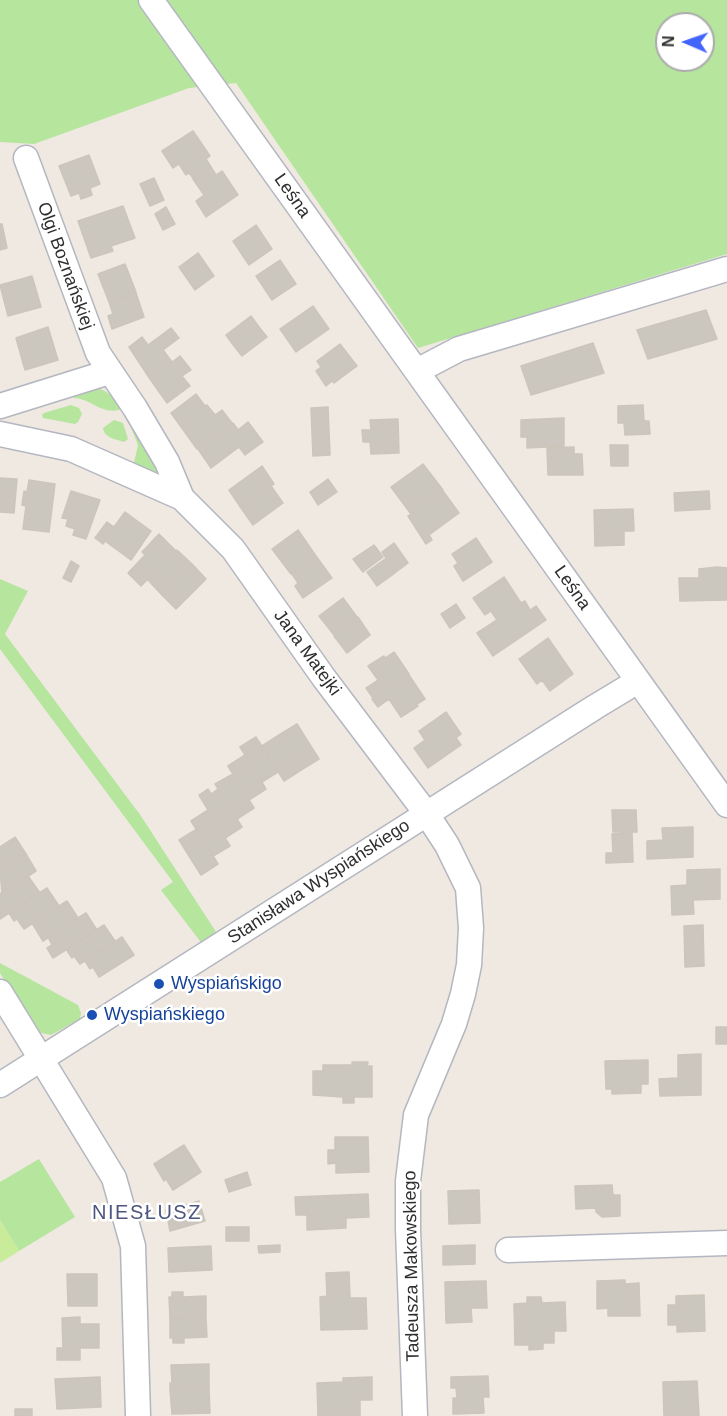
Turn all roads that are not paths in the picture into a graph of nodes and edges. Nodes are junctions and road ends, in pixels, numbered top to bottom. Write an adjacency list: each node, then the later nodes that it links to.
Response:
1 (151, 0): 4 (street, Leśna)
2 (26, 158): 5 (street, Olgi Boznańskiej)
3 (727, 269): 4 (street)
4 (417, 371): 9 (street, Leśna)
5 (109, 372): 6 (street); 8 (street, Jana Matejki)
6 (0, 406)
7 (0, 434): 8 (street, Jana Matejki)
8 (182, 498): 11 (street, Jana Matejki)
9 (638, 681): 10 (street, Leśna); 11 (street, Stanisława Wyspiańskiego)
10 (727, 805)
11 (426, 813): 13 (street, Stanisława Wyspiańskiego); 18 (street, Tadeusza Makowskiego)
12 (0, 992): 13 (street)
13 (42, 1058): 14 (street, Stanisława Wyspiańskiego); 17 (street)
14 (0, 1085)
15 (727, 1243): 16 (street)
16 (508, 1250)
17 (138, 1416)
18 (416, 1416)

